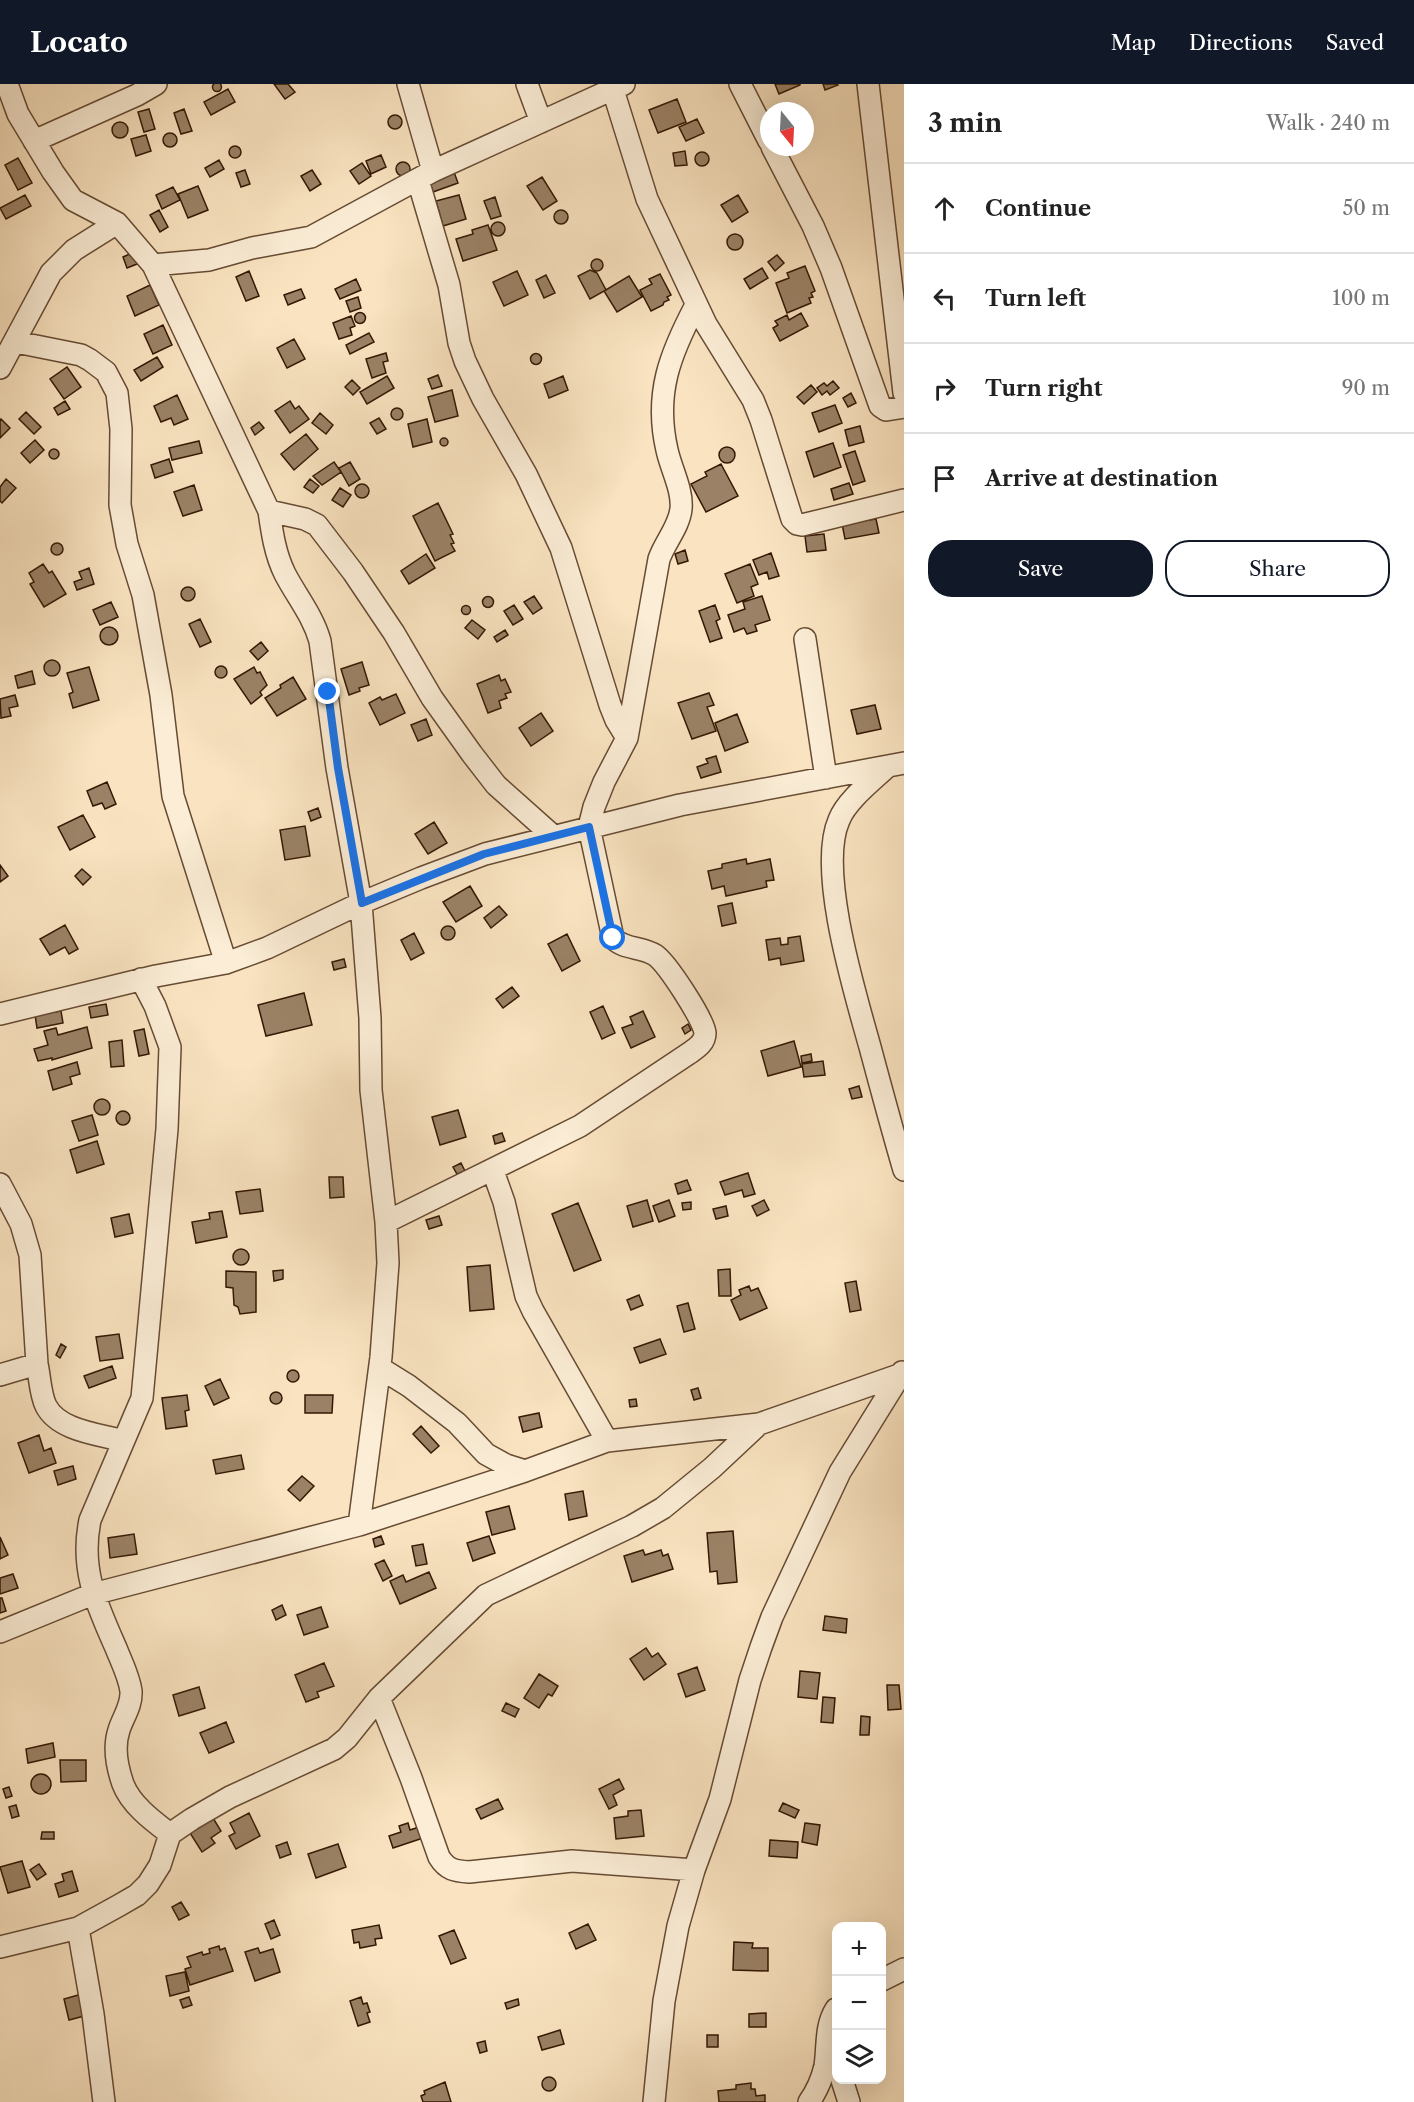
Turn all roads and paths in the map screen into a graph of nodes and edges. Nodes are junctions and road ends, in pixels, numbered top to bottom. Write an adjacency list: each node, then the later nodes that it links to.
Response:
1 (7, 84): 11 (street)
2 (156, 84): 8 (street)
3 (408, 84): 13 (street)
4 (527, 84): 9 (street)
5 (740, 84): 10 (street)
6 (868, 84): 15 (street)
7 (619, 87): 9 (street); 17 (street)
8 (139, 89): 11 (street)
9 (541, 122): 13 (street)
10 (760, 123)
11 (34, 141): 14 (street)
12 (777, 156): 21 (street)
13 (426, 175): 16 (street); 25 (street)
14 (117, 223): 16 (street); 18 (street)
15 (896, 250): 20 (street)
16 (153, 265): 23 (street)
17 (696, 305): 22 (street); 25 (street)
18 (16, 342): 19 (street); 31 (street)
19 (0, 368)
20 (904, 393)
21 (904, 407)
22 (904, 500)
23 (268, 510): 29 (street); 30 (street)
24 (805, 639): 27 (street)
25 (627, 738): 28 (street)
26 (896, 764): 27 (street); 34 (street)
27 (826, 778): 28 (street)
28 (589, 827): 29 (street); 35 (street)
29 (552, 836): 30 (street)
30 (362, 903): 31 (street); 37 (street)
31 (226, 963): 32 (street)
32 (141, 979): 33 (street); 43 (street)
33 (0, 1014)
34 (904, 1170)
35 (493, 1171): 37 (street); 44 (street)
36 (0, 1184): 38 (street)
37 (386, 1222): 39 (street)
38 (38, 1364): 41 (street); 43 (street)
39 (380, 1368): 45 (street); 46 (street)
40 (902, 1372): 42 (street); 51 (street)
41 (0, 1375)
42 (759, 1424): 44 (street); 49 (street)
43 (123, 1441): 47 (street)
44 (607, 1441): 45 (street)
45 (525, 1471): 46 (street)
46 (359, 1525): 47 (street)
47 (93, 1594): 48 (street); 50 (street)
48 (0, 1632)
49 (379, 1698): 50 (street); 51 (street)
50 (170, 1834): 52 (street)
51 (694, 1869): 61 (street)
52 (78, 1928): 53 (street); 60 (street)
53 (0, 1947)
54 (904, 1969): 55 (street)
55 (886, 1978)
56 (832, 2018): 57 (street)
57 (828, 2039): 58 (street); 62 (street)
58 (832, 2050)
59 (844, 2084): 63 (street)
60 (104, 2102)
61 (654, 2102)
62 (809, 2102)
63 (849, 2102)

